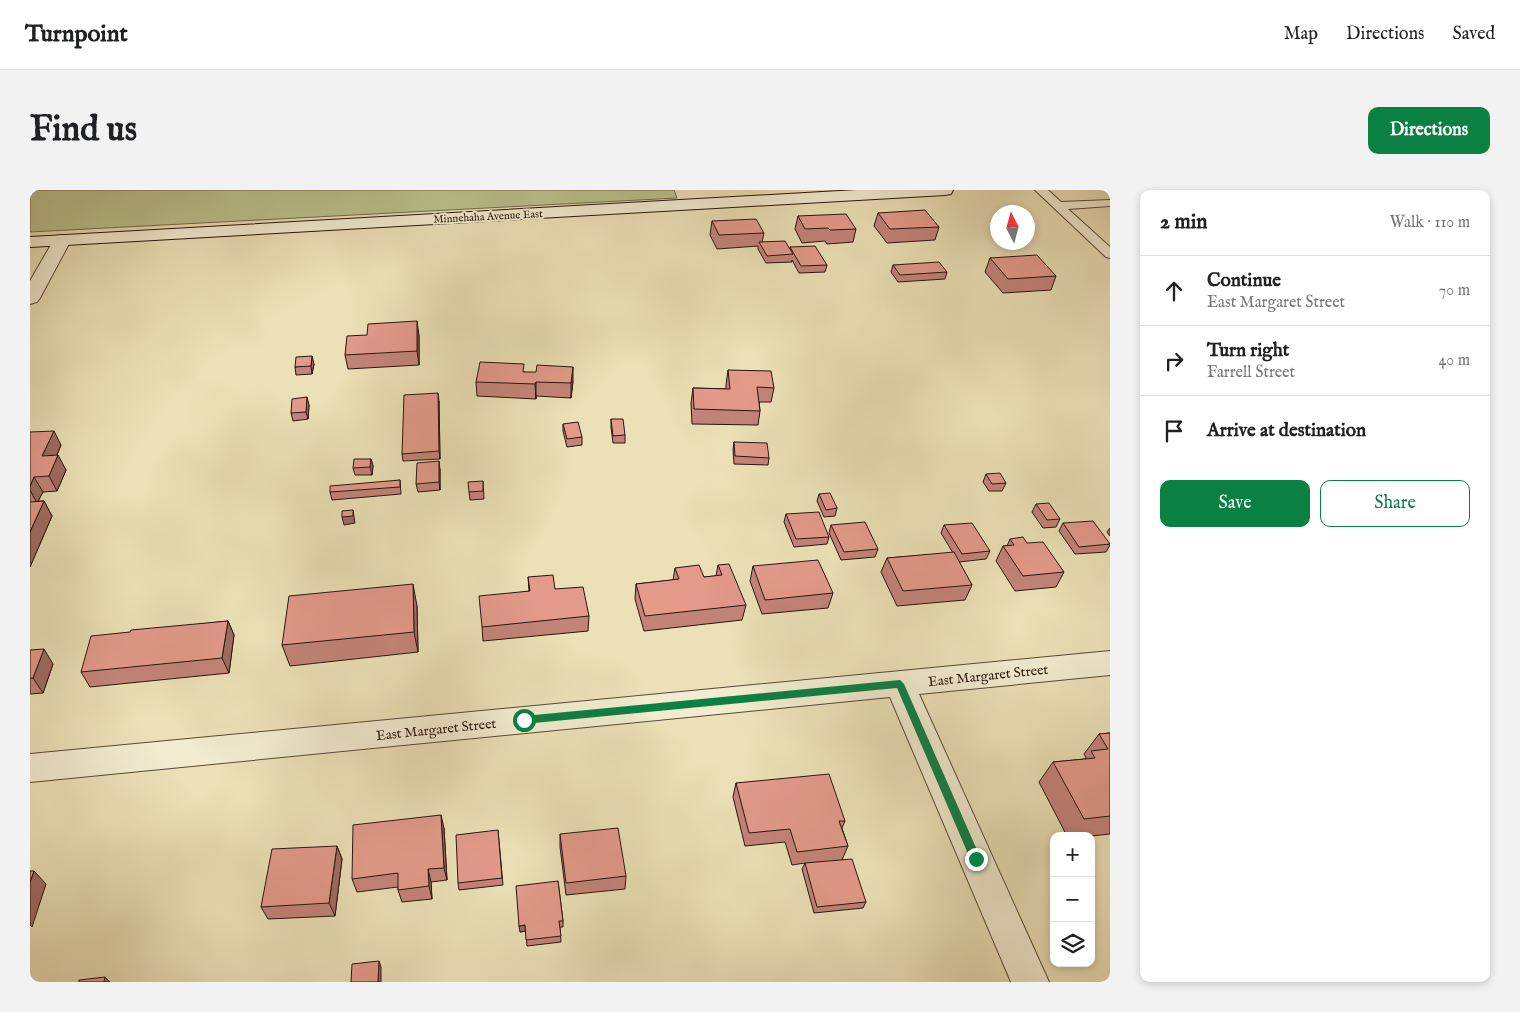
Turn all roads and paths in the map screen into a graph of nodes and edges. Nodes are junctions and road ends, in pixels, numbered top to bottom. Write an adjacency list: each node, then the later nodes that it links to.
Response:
1 (945, 190): 3 (main road, Minnehaha Avenue East)
2 (1041, 190): 5 (lane)
3 (872, 192): 6 (main road, Minnehaha Avenue East)
4 (1110, 203): 5 (lane)
5 (1059, 206): 8 (lane)
6 (62, 240): 7 (main road, Minnehaha Avenue East); 9 (main road)
7 (30, 242)
8 (1110, 254)
9 (30, 298)
10 (1110, 663): 11 (main road, East Margaret Street)
11 (900, 684): 12 (main road, East Margaret Street); 13 (main road)
12 (30, 768)
13 (1030, 982)

